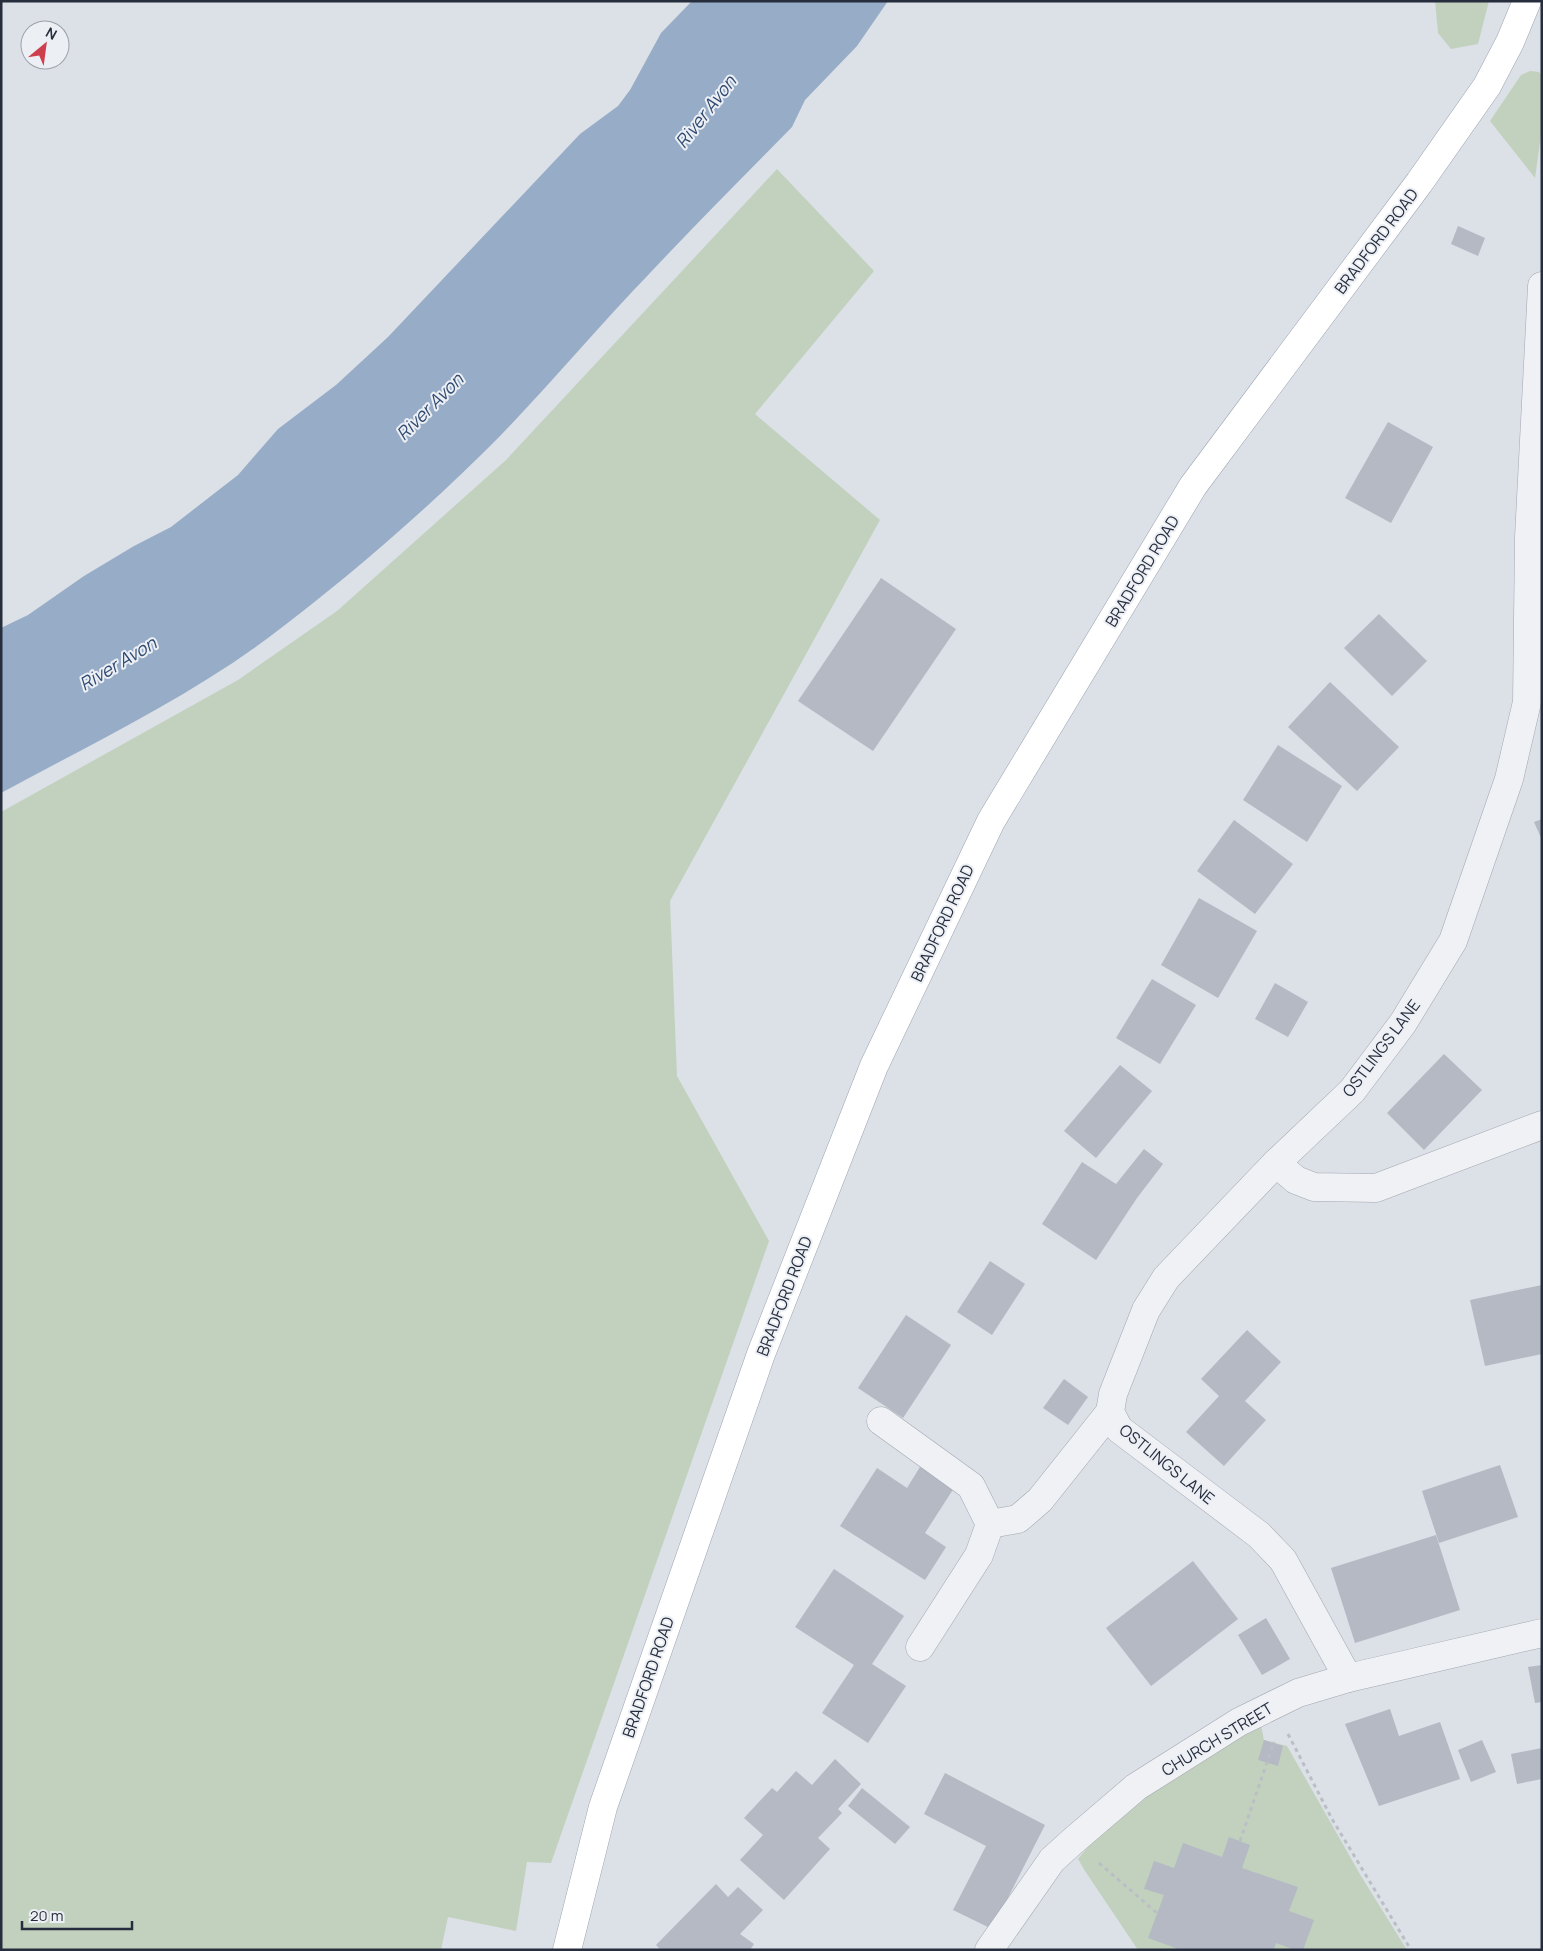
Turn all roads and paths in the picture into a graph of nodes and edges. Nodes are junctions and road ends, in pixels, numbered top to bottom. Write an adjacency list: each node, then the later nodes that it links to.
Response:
1 (1527, 1): 16 (main road, BRADFORD ROAD)
2 (1542, 286): 4 (street, OSTLINGS LANE)
3 (1542, 1125): 4 (street)
4 (1276, 1162): 5 (street, OSTLINGS LANE)
5 (1110, 1412): 7 (street); 10 (street, OSTLINGS LANE)
6 (881, 1421): 7 (street)
7 (990, 1524): 9 (street)
8 (1542, 1633): 10 (street, CHURCH STREET)
9 (920, 1647)
10 (1348, 1678): 17 (street, CHURCH STREET)
11 (1279, 1736): 13 (path)
12 (1289, 1737): 18 (path)
13 (1240, 1841)
14 (1106, 1869): 15 (path)
15 (1157, 1914)
16 (566, 1950)
17 (989, 1950)
18 (1411, 1950)

